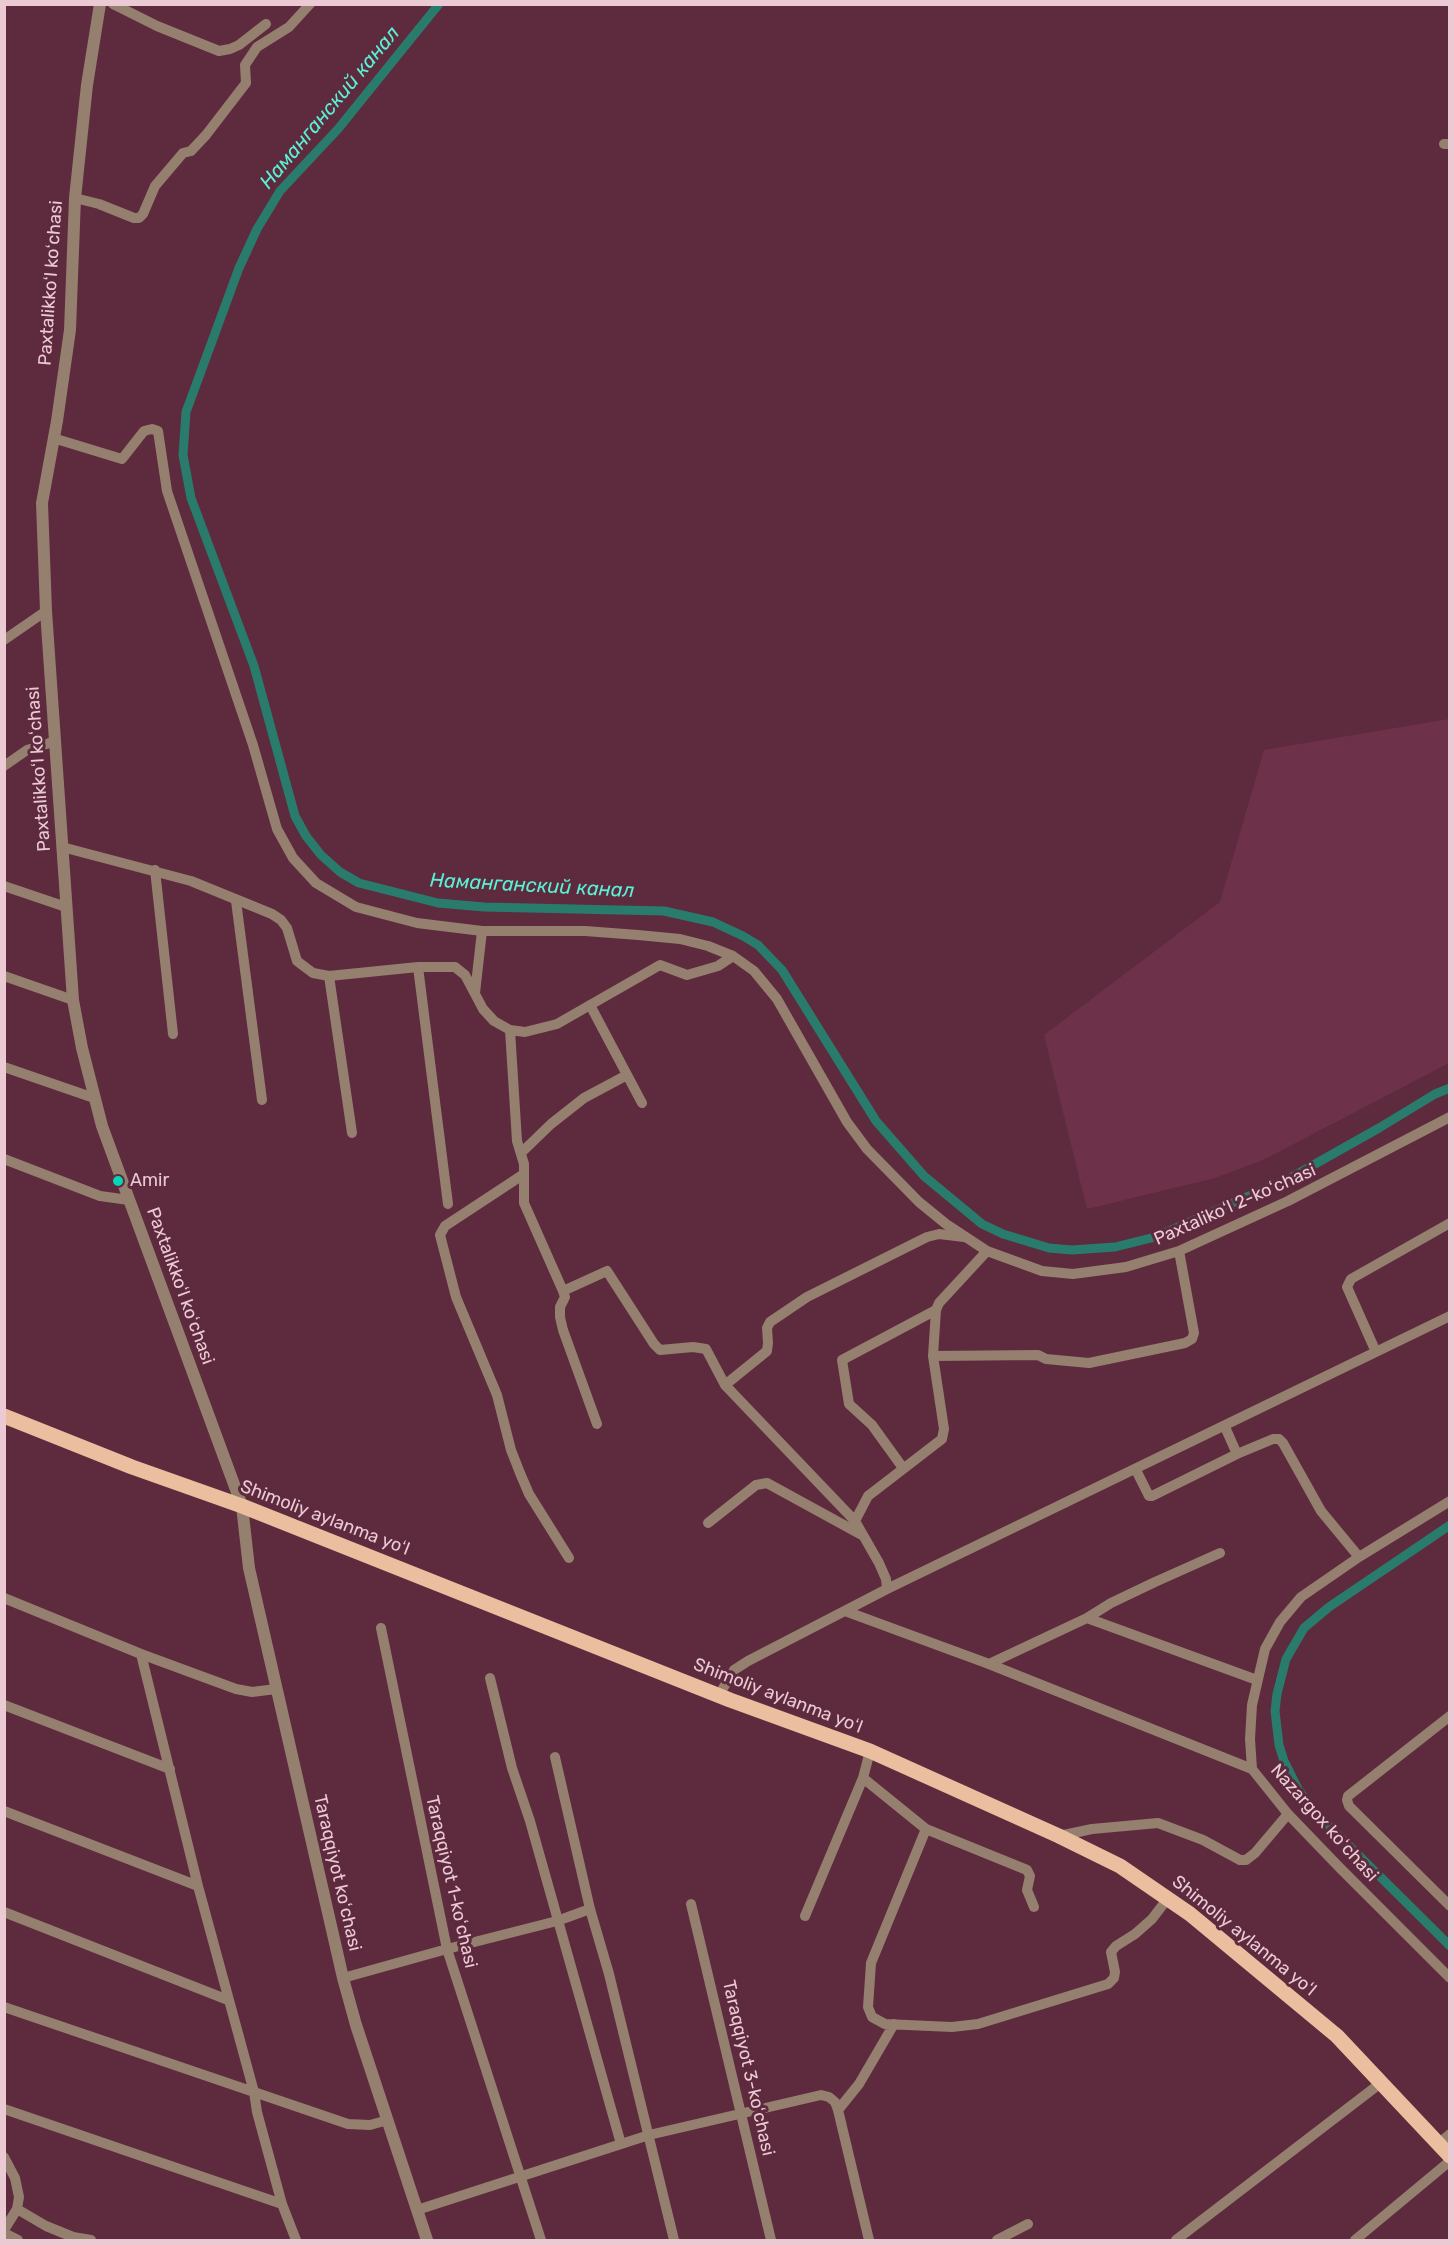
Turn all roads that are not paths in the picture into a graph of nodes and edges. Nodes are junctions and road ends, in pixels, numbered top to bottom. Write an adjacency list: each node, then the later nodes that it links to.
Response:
1 (100, 4): 5 (street, Paxtalikkoʻl koʻchasi)
2 (113, 4): 4 (street)
3 (310, 4): 5 (street)
4 (266, 24)
5 (75, 198): 6 (street, Paxtalikkoʻl koʻchasi)
6 (53, 438): 7 (street, Paxtalikkoʻl koʻchasi); 16 (street, Paxtalikoʻl 2-koʻchasi)
7 (46, 611): 8 (street); 9 (street, Paxtalikkoʻl koʻchasi)
8 (4, 640)
9 (56, 741): 10 (street); 11 (street, Paxtalikkoʻl koʻchasi)
10 (4, 766)
11 (62, 847): 12 (street); 15 (street, Paxtalikkoʻl koʻchasi)
12 (155, 870): 14 (street); 25 (street)
13 (4, 885): 15 (street)
14 (236, 901): 20 (street); 29 (street)
15 (66, 907): 22 (street, Paxtalikkoʻl koʻchasi)
16 (482, 931): 17 (street, Paxtalikoʻl 2-koʻchasi); 21 (street)
17 (733, 956): 23 (street); 39 (street, Paxtalikoʻl 2-koʻchasi)
18 (418, 967): 20 (street); 21 (street); 37 (street)
19 (4, 976): 22 (street)
20 (329, 976): 32 (street)
21 (475, 994): 24 (street)
22 (73, 1000): 28 (street, Paxtalikkoʻl koʻchasi)
23 (590, 1005): 24 (street); 27 (street)
24 (510, 1030): 33 (street)
25 (173, 1034)
26 (4, 1067): 28 (street)
27 (624, 1072): 30 (street); 33 (street)
28 (94, 1098): 36 (street, Paxtalikkoʻl koʻchasi)
29 (262, 1100)
30 (642, 1103)
31 (1449, 1118): 41 (street, Paxtalikoʻl 2-koʻchasi)
32 (352, 1133)
33 (522, 1152): 35 (street)
34 (4, 1159): 36 (street)
35 (524, 1174): 42 (street); 61 (street)
36 (129, 1200): 55 (street, Paxtalikkoʻl koʻchasi)
37 (448, 1204)
38 (1449, 1223): 45 (street)
39 (967, 1237): 40 (street, Paxtalikoʻl 2-koʻchasi); 47 (street)
40 (987, 1251): 41 (street, Paxtalikoʻl 2-koʻchasi); 43 (street)
41 (1179, 1251): 46 (street)
42 (563, 1291): 47 (street); 49 (street)
43 (936, 1310): 46 (street); 52 (street)
44 (1449, 1316): 45 (street)
45 (1376, 1353): 50 (street)
46 (933, 1356): 52 (street)
47 (725, 1385): 56 (street)
48 (4, 1416): 55 (main road, Shimoliy aylanma yoʻl)
49 (597, 1424)
50 (1225, 1427): 51 (street); 53 (street)
51 (1237, 1454): 53 (street); 60 (street)
52 (903, 1468): 56 (street)
53 (1136, 1470): 62 (street)
54 (1449, 1501): 60 (street, Nazargox koʻchasi)
55 (242, 1506): 71 (street, Taraqqiyot koʻchasi); 72 (main road, Shimoliy aylanma yoʻl)
56 (855, 1521): 58 (street)
57 (708, 1523): 58 (street)
58 (862, 1536): 62 (street)
59 (1220, 1553): 65 (street)
60 (1359, 1557): 70 (street, Nazargox koʻchasi)
61 (569, 1558)
62 (887, 1589): 64 (street)
63 (4, 1598): 67 (street)
64 (845, 1611): 68 (street); 72 (street)
65 (1087, 1618): 68 (street); 70 (street)
66 (381, 1628): 93 (street, Taraqqiyot 1-koʻchasi)
67 (141, 1654): 71 (street); 77 (street)
68 (989, 1664): 78 (street)
69 (490, 1678): 92 (street)
70 (1257, 1680): 78 (street, Nazargox koʻchasi)
71 (276, 1689): 94 (street, Taraqqiyot koʻchasi)
72 (719, 1695): 75 (main road, Shimoliy aylanma yoʻl)
73 (4, 1705): 77 (street)
74 (1447, 1723): 87 (street)
75 (870, 1751): 79 (street); 83 (main road, Shimoliy aylanma yoʻl)
76 (555, 1757): 89 (street)
77 (170, 1769): 84 (street)
78 (1252, 1769): 81 (street, Nazargox koʻchasi)
79 (863, 1778): 82 (street); 91 (street)
80 (4, 1811): 84 (street)
81 (1288, 1814): 83 (street); 95 (street, Nazargox koʻchasi)
82 (926, 1829): 88 (street); 98 (street)
83 (1059, 1836): 85 (main road, Shimoliy aylanma yoʻl)
84 (198, 1886): 96 (street)
85 (1168, 1898): 98 (street); 99 (main road, Shimoliy aylanma yoʻl)
86 (691, 1904): 103 (street, Taraqqiyot 3-koʻchasi)
87 (1449, 1906)
88 (1034, 1907)
89 (590, 1910): 92 (street); 105 (street)
90 (4, 1912): 96 (street)
91 (805, 1916)
92 (557, 1921): 93 (street); 107 (street)
93 (447, 1949): 94 (street); 110 (street, Taraqqiyot 1-koʻchasi)
94 (343, 1978): 104 (street, Taraqqiyot koʻchasi)
95 (1449, 1978)
96 (228, 2000): 100 (street)
97 (4, 2007): 100 (street)
98 (894, 2024): 102 (street)
99 (1382, 2082): 106 (main road, Shimoliy aylanma yoʻl); 125 (street)
100 (254, 2092): 104 (street); 111 (street)
101 (4, 2109): 111 (street)
102 (838, 2110): 103 (street); 123 (street)
103 (742, 2113): 105 (street); 122 (street, Taraqqiyot 3-koʻchasi)
104 (388, 2120): 113 (street, Taraqqiyot koʻchasi)
105 (649, 2135): 107 (street); 121 (street)
106 (1444, 2139): 109 (main road, Shimoliy aylanma yoʻl)
107 (621, 2144): 110 (street)
108 (4, 2157): 112 (street)
109 (1449, 2158): 126 (street)
110 (521, 2178): 113 (street); 120 (street, Taraqqiyot 1-koʻchasi)
111 (282, 2204): 118 (street)
112 (17, 2209): 115 (street); 117 (street)
113 (417, 2210): 119 (street, Taraqqiyot koʻchasi)
114 (1028, 2224): 124 (street)
115 (4, 2232): 116 (street)
116 (18, 2241)
117 (91, 2241)
118 (296, 2241)
119 (427, 2241)
120 (541, 2241)
121 (674, 2241)
122 (771, 2241)
123 (869, 2241)
124 (997, 2241)
125 (1176, 2241)
126 (1355, 2241)

